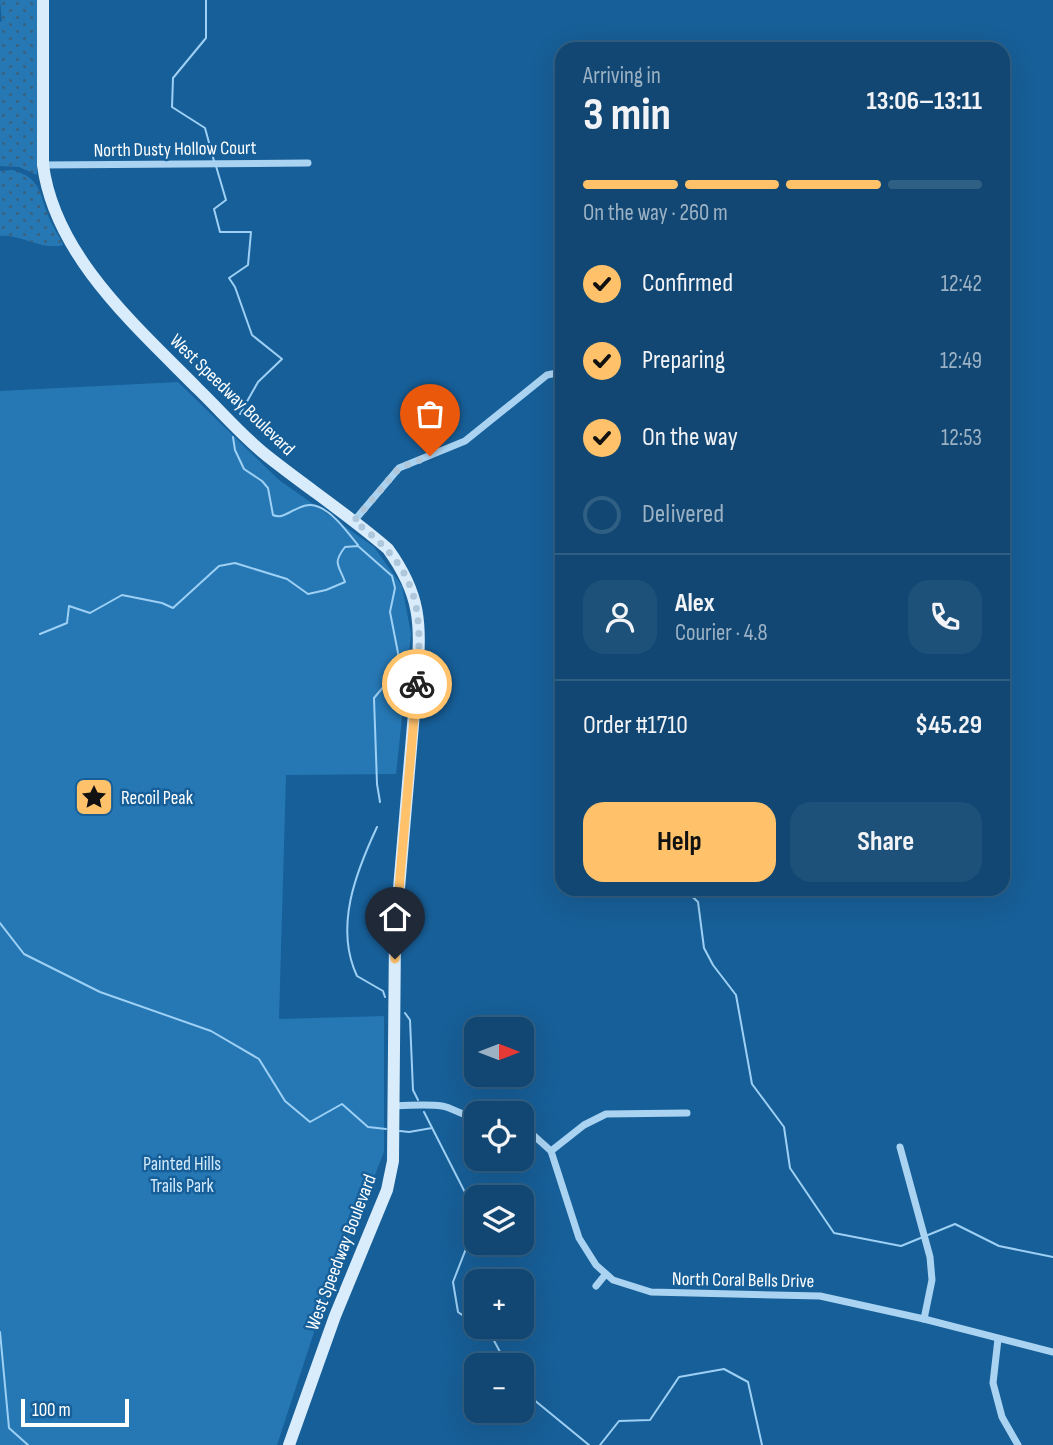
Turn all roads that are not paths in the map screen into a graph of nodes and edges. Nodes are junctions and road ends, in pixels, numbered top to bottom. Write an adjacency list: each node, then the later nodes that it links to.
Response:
1 (43, 0): 3 (main road, West Speedway Boulevard)
2 (308, 163): 3 (street, North Dusty Hollow Court)
3 (43, 165): 5 (main road, West Speedway Boulevard)
4 (555, 373): 5 (street)
5 (354, 521): 6 (main road, West Speedway Boulevard)
6 (395, 1107): 7 (street); 17 (main road, West Speedway Boulevard)
7 (464, 1114)
8 (687, 1114): 11 (street)
9 (534, 1136): 11 (street)
10 (900, 1147): 14 (street)
11 (551, 1151): 12 (street)
12 (605, 1275): 13 (street); 14 (street, North Coral Bells Drive)
13 (596, 1286)
14 (924, 1319): 15 (street, North Coral Bells Drive)
15 (998, 1339): 16 (street, North Coral Bells Drive); 18 (street)
16 (1053, 1352)
17 (289, 1445)
18 (1018, 1445)

